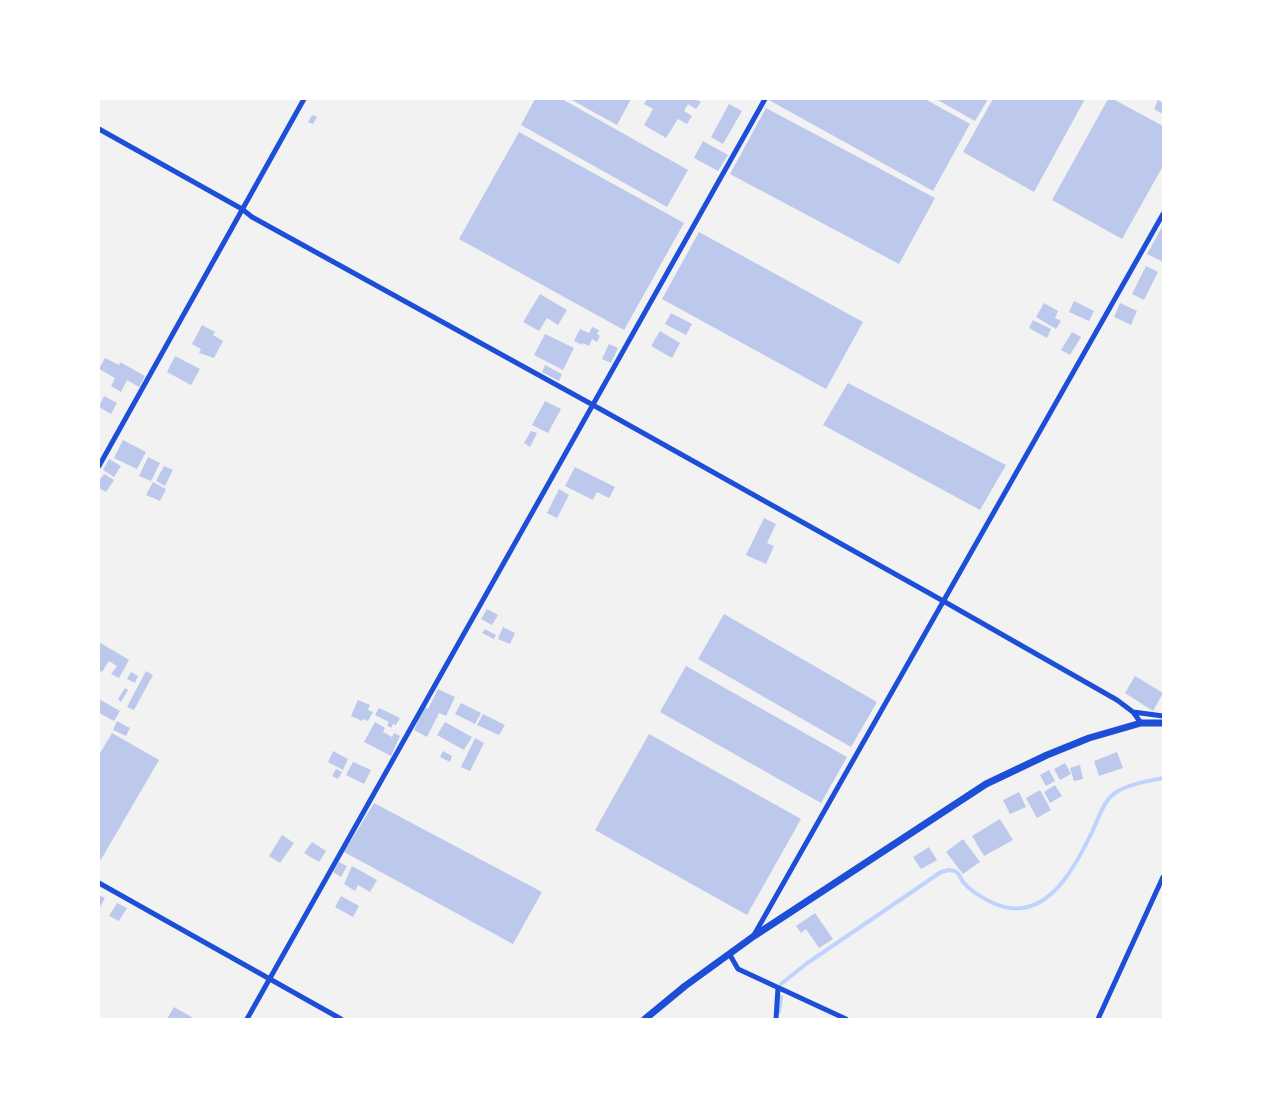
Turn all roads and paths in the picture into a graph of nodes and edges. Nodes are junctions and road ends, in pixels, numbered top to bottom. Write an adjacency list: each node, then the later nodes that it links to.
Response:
1 (304, 99): 4 (street)
2 (765, 99): 6 (street)
3 (99, 129): 4 (street)
4 (242, 210): 6 (street); 7 (street)
5 (1163, 213): 8 (street)
6 (593, 405): 8 (street); 17 (street)
7 (99, 466)
8 (945, 602): 9 (street); 15 (street)
9 (1133, 712): 10 (street); 11 (street)
10 (1163, 716)
11 (1141, 723): 12 (main road); 15 (main road)
12 (1163, 723)
13 (1163, 877): 24 (street)
14 (99, 883): 17 (street)
15 (754, 936): 16 (main road)
16 (730, 955): 18 (street); 21 (main road)
17 (269, 978): 19 (street); 20 (street)
18 (778, 988): 22 (street); 23 (street)
19 (247, 1019)
20 (341, 1019)
21 (645, 1019)
22 (776, 1019)
23 (846, 1019)
24 (1098, 1019)

